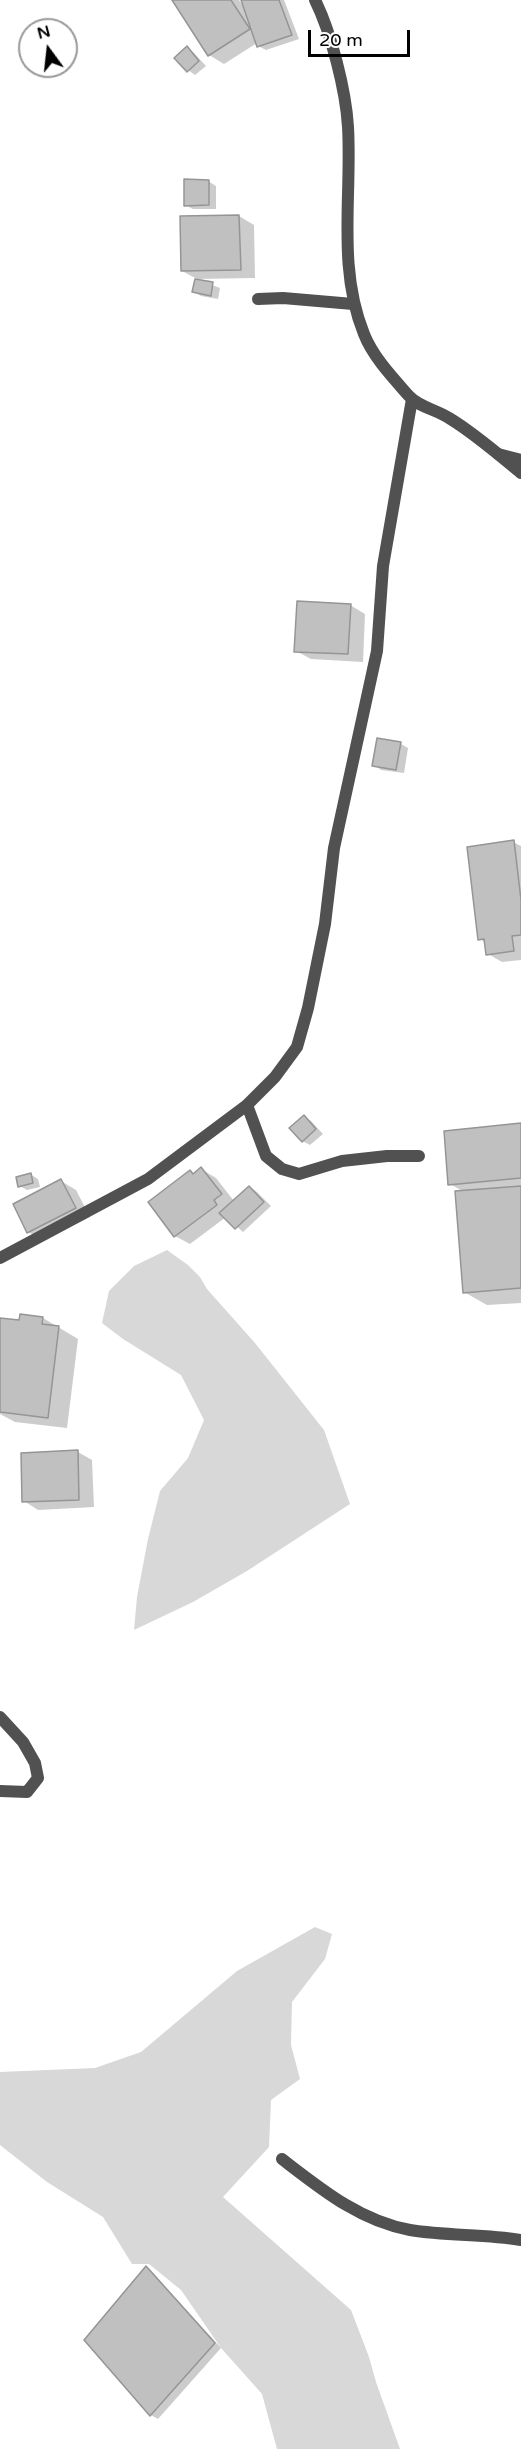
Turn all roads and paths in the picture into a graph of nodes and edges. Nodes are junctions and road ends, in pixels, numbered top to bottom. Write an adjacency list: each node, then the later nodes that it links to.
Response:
1 (318, 1): 3 (street)
2 (258, 299): 3 (street)
3 (353, 304): 4 (street)
4 (412, 399): 5 (street); 8 (street)
5 (498, 454): 6 (street); 7 (street)
6 (521, 460)
7 (521, 473)
8 (247, 1106): 9 (street); 10 (street)
9 (420, 1156)
10 (0, 1258)
11 (0, 1717): 12 (street)
12 (0, 1791)
13 (282, 2158): 14 (street)
14 (521, 2240)

